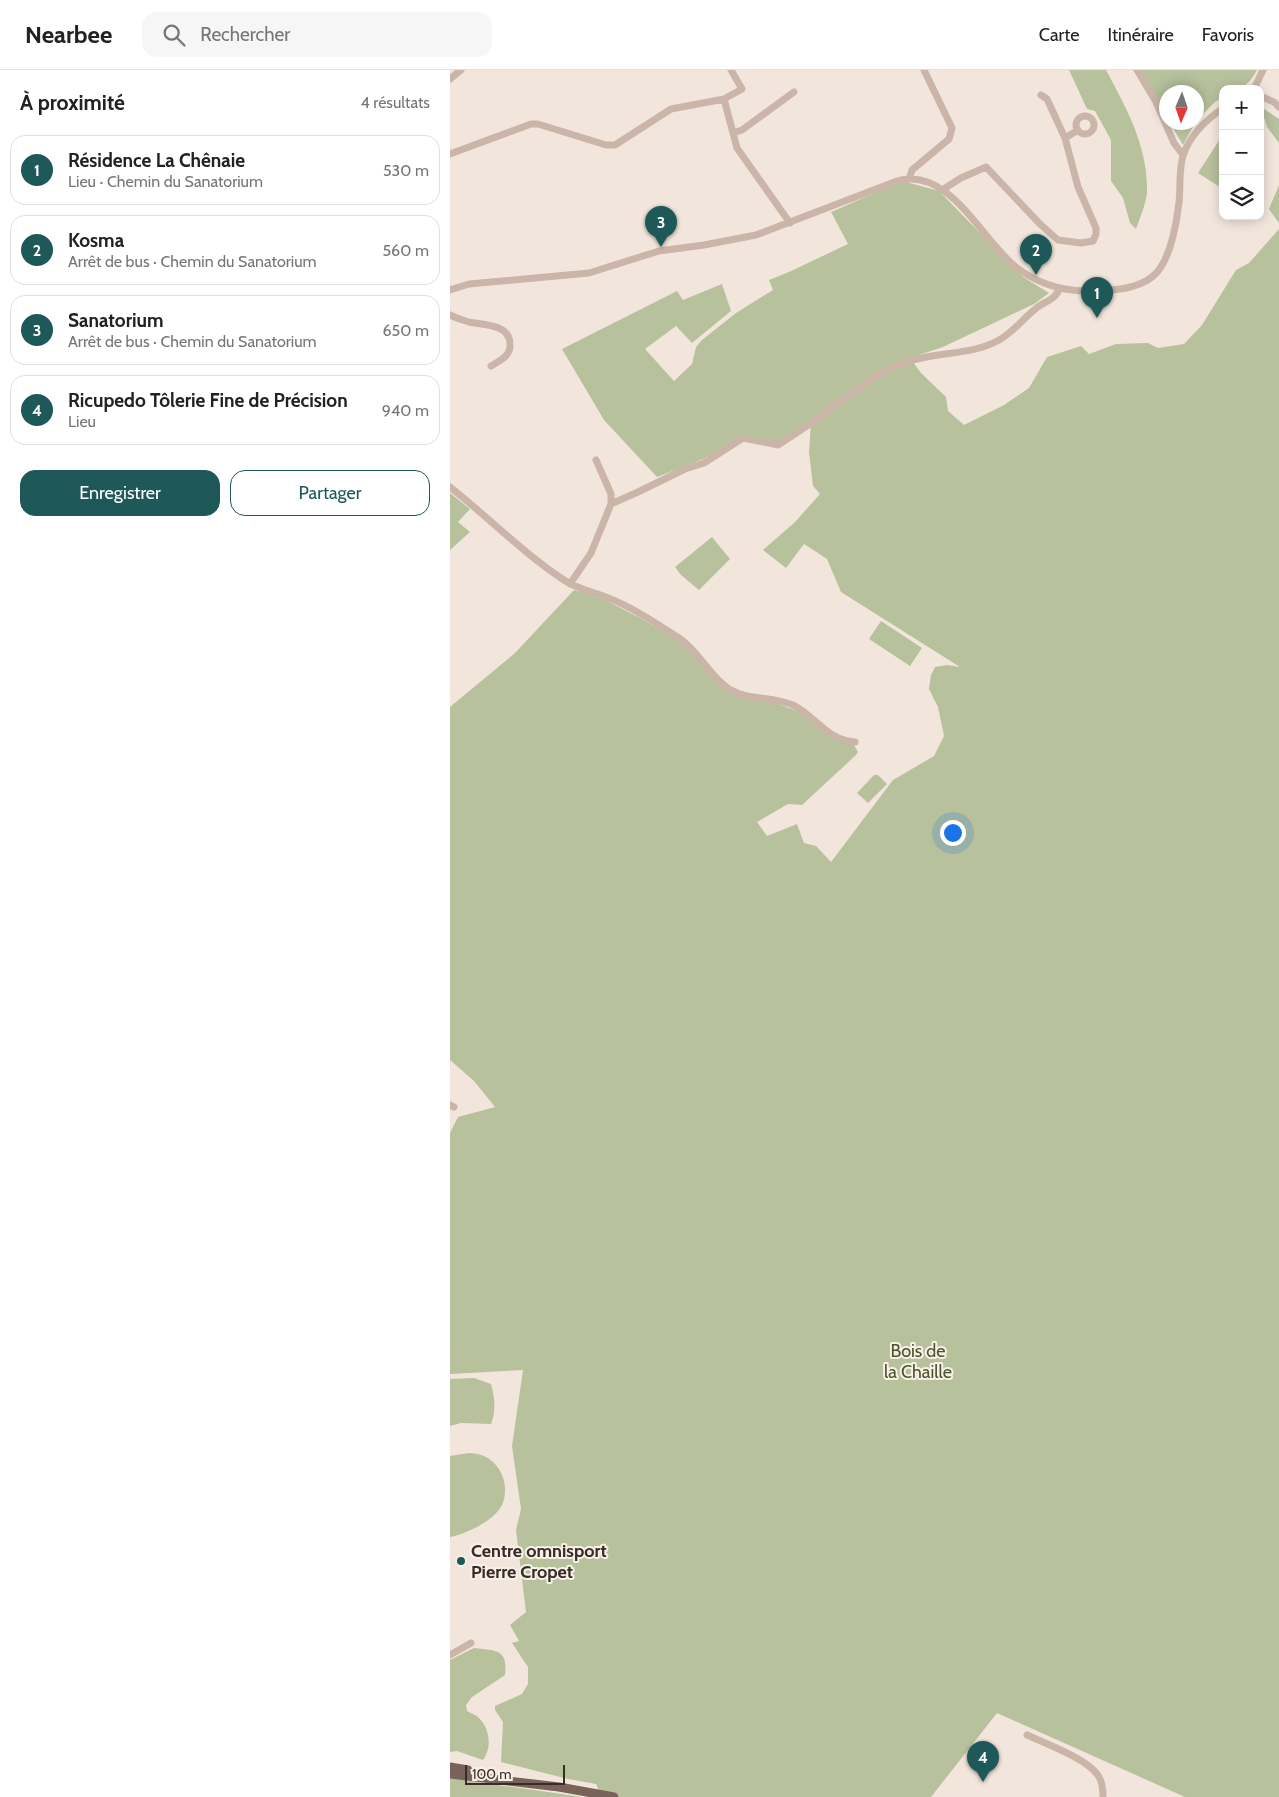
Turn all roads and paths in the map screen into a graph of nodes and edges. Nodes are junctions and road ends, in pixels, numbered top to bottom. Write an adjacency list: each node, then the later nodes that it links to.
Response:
1 (461, 70): 6 (street)
2 (732, 70): 11 (street)
3 (924, 70): 19 (street)
4 (1137, 70): 18 (street)
5 (1262, 70): 7 (street)
6 (450, 79)
7 (1256, 85)
8 (794, 92): 15 (street)
9 (1041, 96): 16 (street)
10 (1264, 98): 12 (street)
11 (724, 99): 15 (street); 17 (street)
12 (1279, 107)
13 (1219, 111): 18 (street)
14 (1078, 130): 16 (street)
15 (733, 133): 21 (street)
16 (1065, 138): 20 (street)
17 (450, 154)
18 (1183, 155): 22 (street)
19 (909, 179): 20 (street); 21 (street)
20 (942, 190): 22 (street)
21 (790, 223): 23 (street)
22 (1059, 289): 28 (street)
23 (450, 290)
24 (450, 315): 25 (street)
25 (491, 366)
26 (596, 460): 28 (street)
27 (450, 487): 29 (street)
28 (611, 504): 29 (street)
29 (570, 584): 30 (street)
30 (855, 742)
31 (471, 1643): 32 (street)
32 (450, 1655)
33 (1027, 1735): 38 (street)
34 (450, 1767): 36 (main road)
35 (450, 1774): 36 (main road)
36 (559, 1787): 37 (main road)
37 (614, 1797)
38 (1103, 1797)

